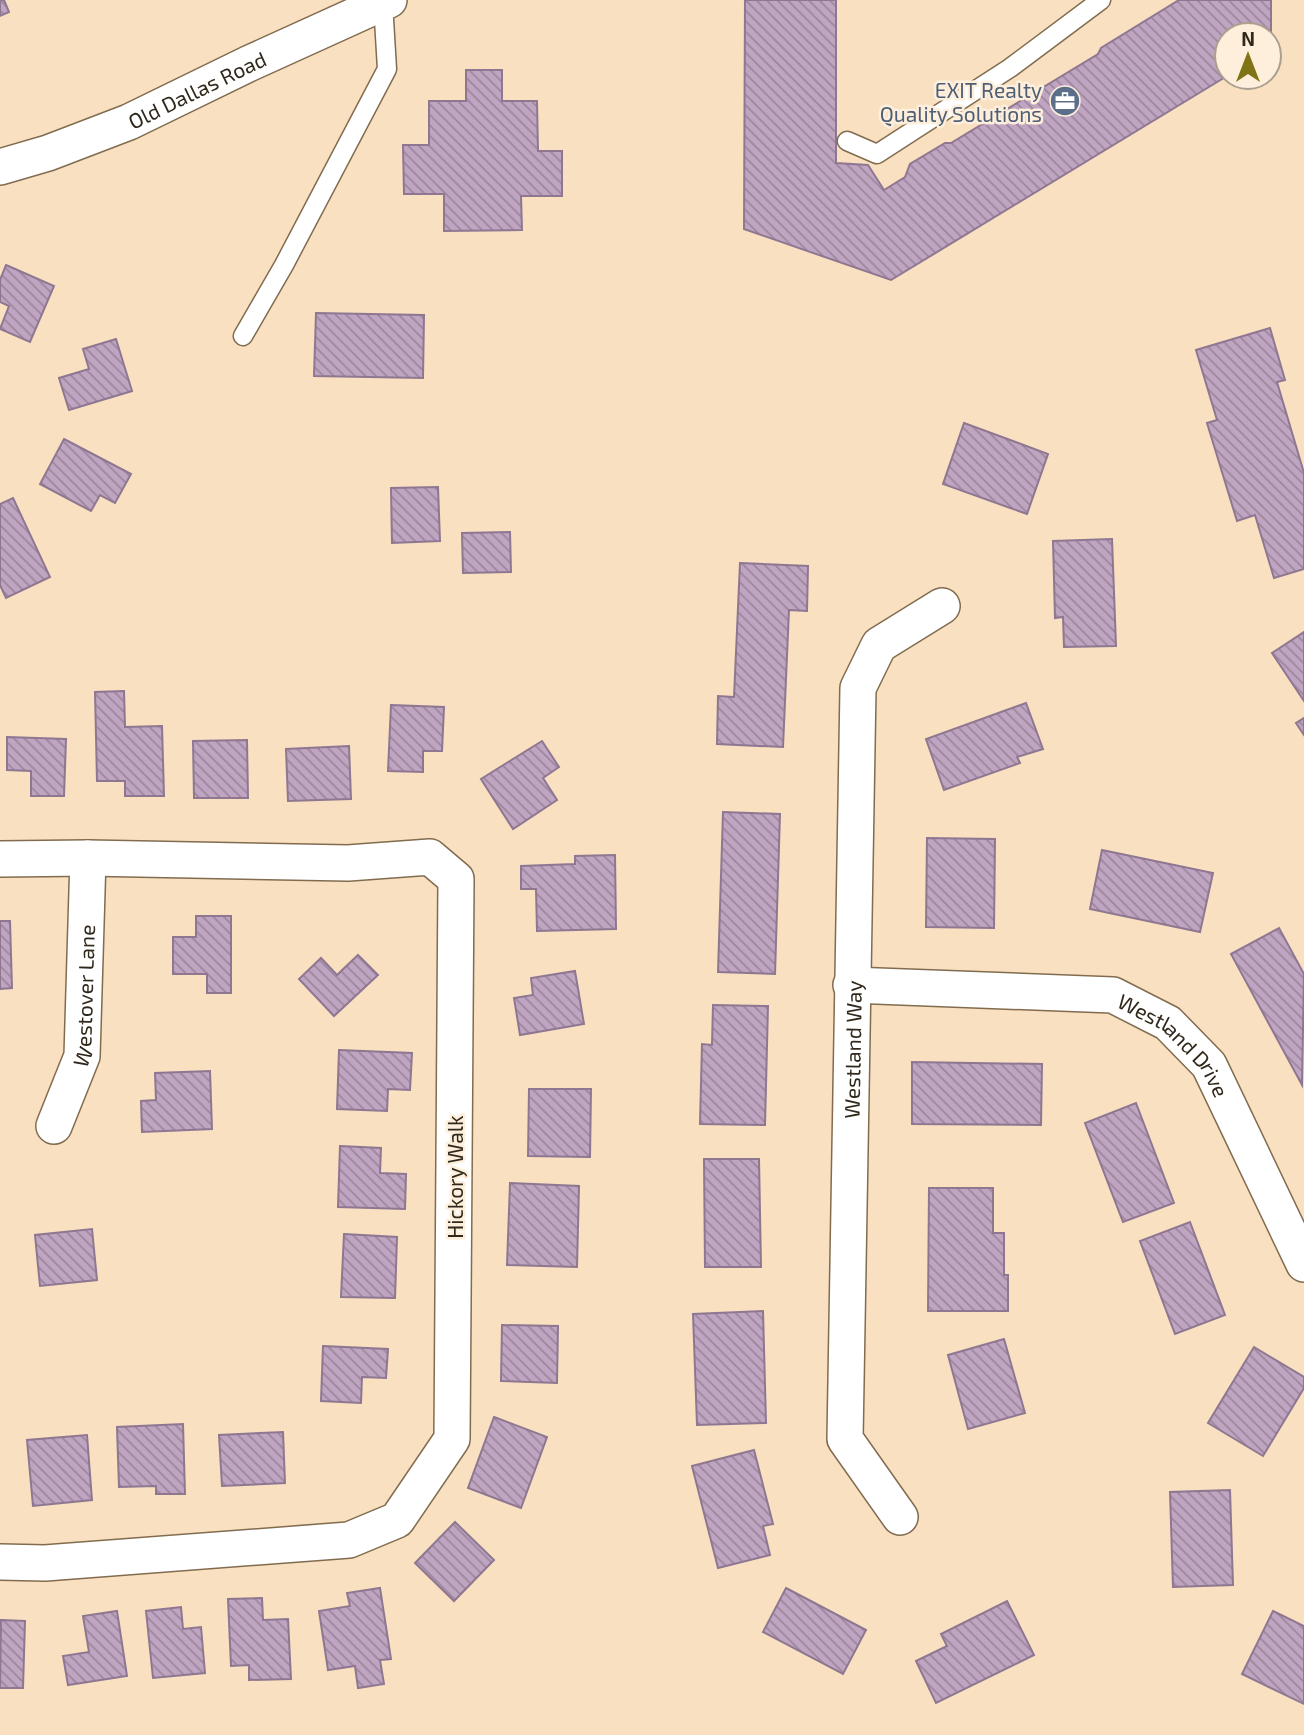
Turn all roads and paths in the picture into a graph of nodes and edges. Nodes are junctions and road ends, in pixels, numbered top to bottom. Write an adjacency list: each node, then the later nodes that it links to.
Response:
1 (1101, 0): 3 (lane)
2 (386, 1): 4 (street, Old Dallas Road); 5 (lane)
3 (847, 141)
4 (0, 166)
5 (243, 336)
6 (942, 606): 9 (street, Westland Way)
7 (88, 858): 8 (street, Hickory Walk); 10 (street, Westover Lane); 13 (street, Hickory Walk)
8 (0, 859)
9 (851, 985): 11 (street, Westland Drive); 12 (street, Westland Way)
10 (54, 1126)
11 (1304, 1264)
12 (900, 1517)
13 (0, 1562)

